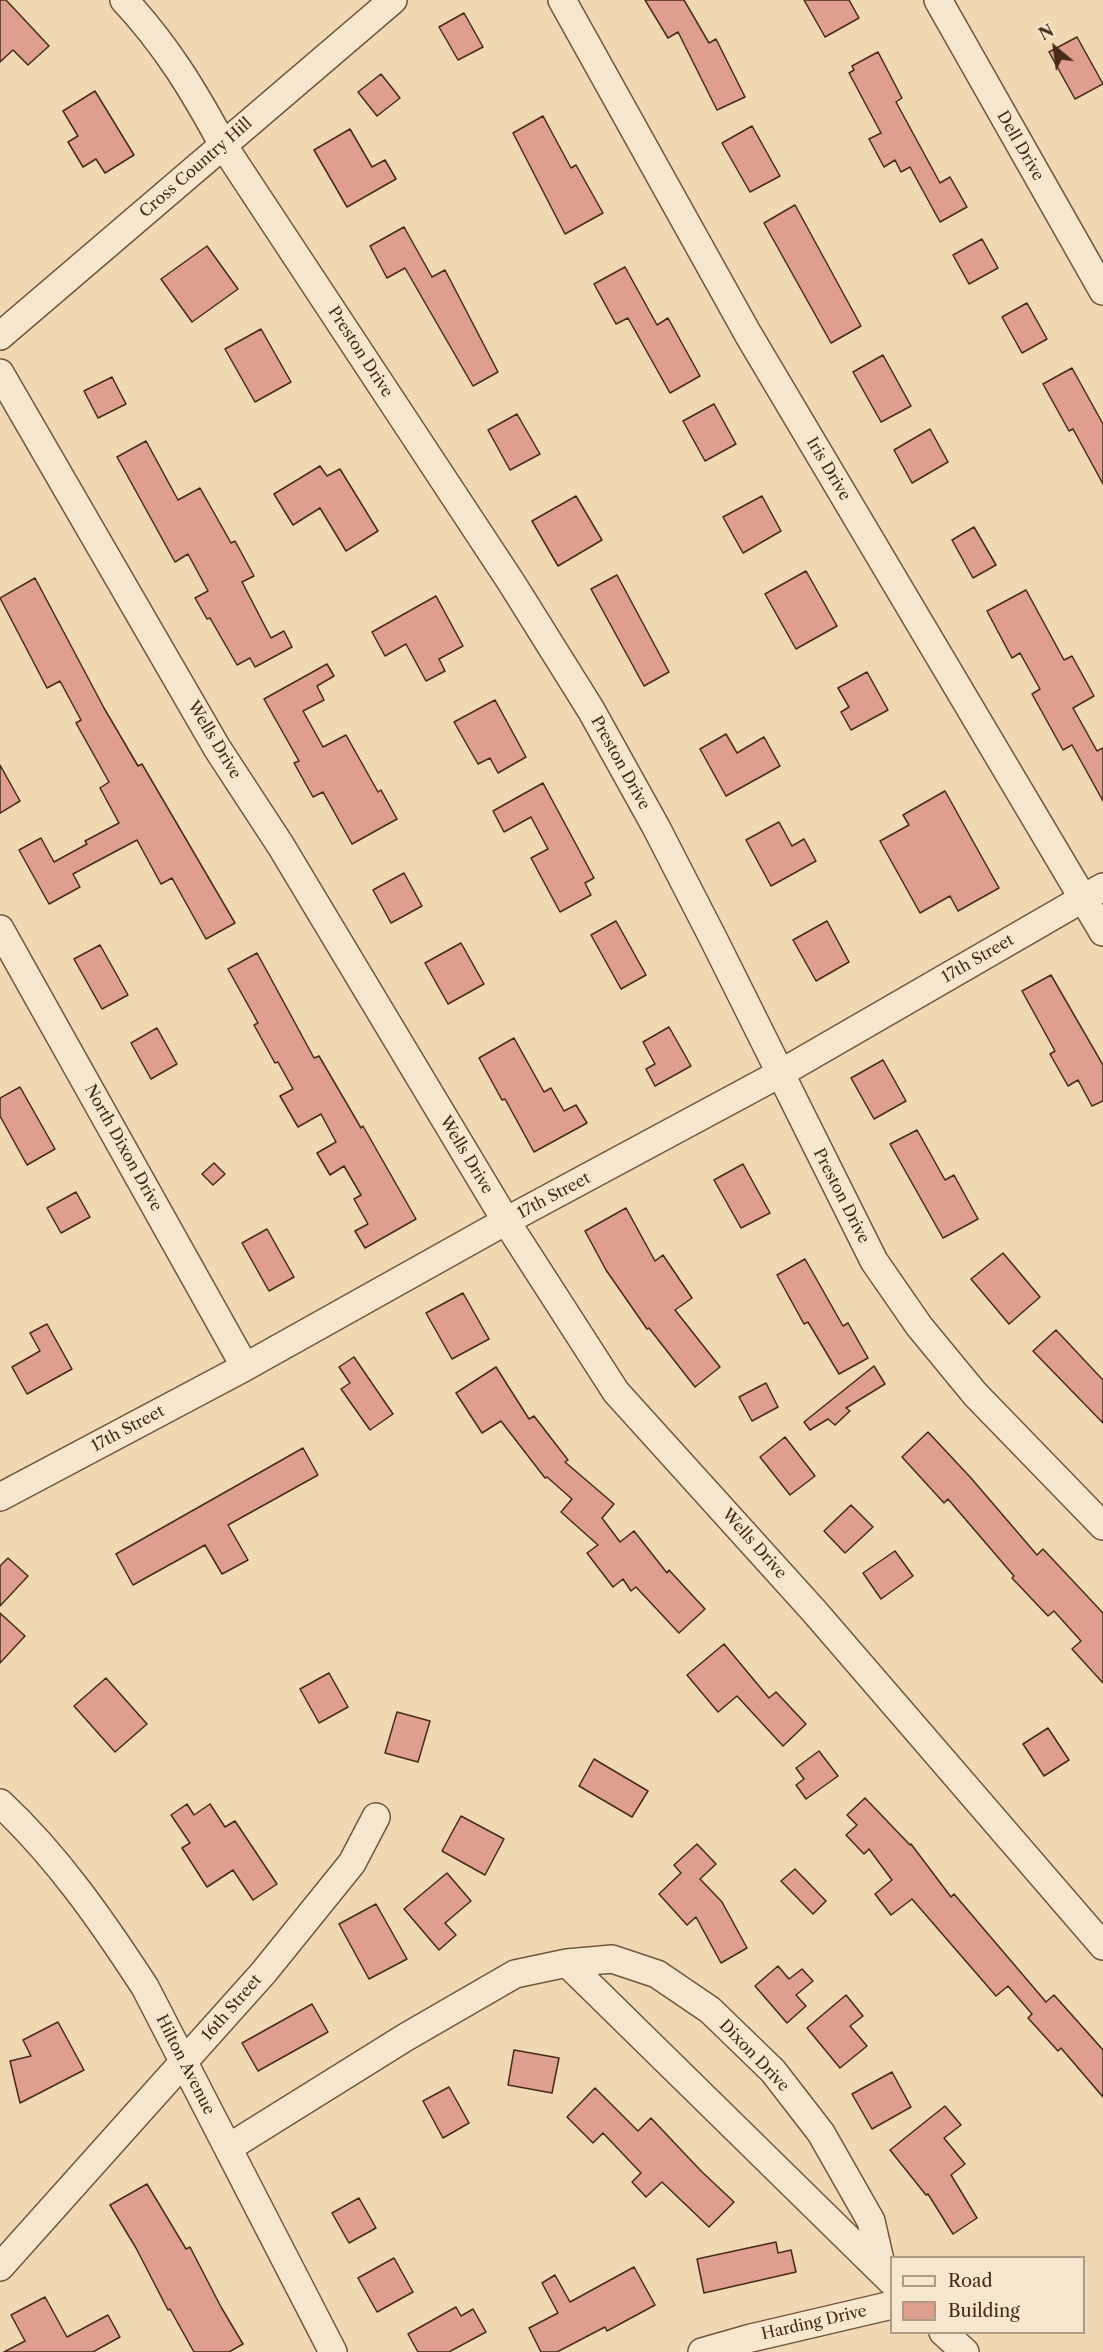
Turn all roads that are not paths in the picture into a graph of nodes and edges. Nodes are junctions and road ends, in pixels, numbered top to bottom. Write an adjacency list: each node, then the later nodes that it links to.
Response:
1 (124, 0): 5 (street, Preston Drive)
2 (393, 0): 5 (street, Cross Country Hill)
3 (562, 0): 9 (street, Iris Drive)
4 (938, 0): 6 (street, Dell Drive)
5 (223, 145): 7 (street, Cross Country Hill); 12 (street, Preston Drive)
6 (1103, 291)
7 (0, 336)
8 (0, 373): 13 (street, Wells Drive)
9 (1093, 892): 11 (street, Iris Drive); 12 (street, 17th Street)
10 (0, 929): 14 (street, North Dixon Drive)
11 (1103, 932)
12 (781, 1073): 13 (street, 17th Street); 16 (street, Preston Drive)
13 (506, 1221): 14 (street, 17th Street); 19 (street, Wells Drive)
14 (245, 1367): 15 (street, 17th Street)
15 (0, 1497)
16 (1103, 1526)
17 (0, 1803): 21 (street, Hilton Avenue)
18 (376, 1817): 21 (street, 16th Street)
19 (1103, 1946)
20 (567, 1963): 22 (street, Dixon Drive); 24 (street, Dixon Drive); 24 (street, Dixon Drive)
21 (185, 2062): 22 (street, Hilton Avenue); 23 (street, 16th Street)
22 (228, 2148): 27 (street, Hilton Avenue)
23 (0, 2267)
24 (887, 2277)
25 (890, 2305): 28 (street, Harding Drive)
26 (945, 2334): 29 (street)
27 (333, 2352)
28 (702, 2352)
29 (965, 2352)

